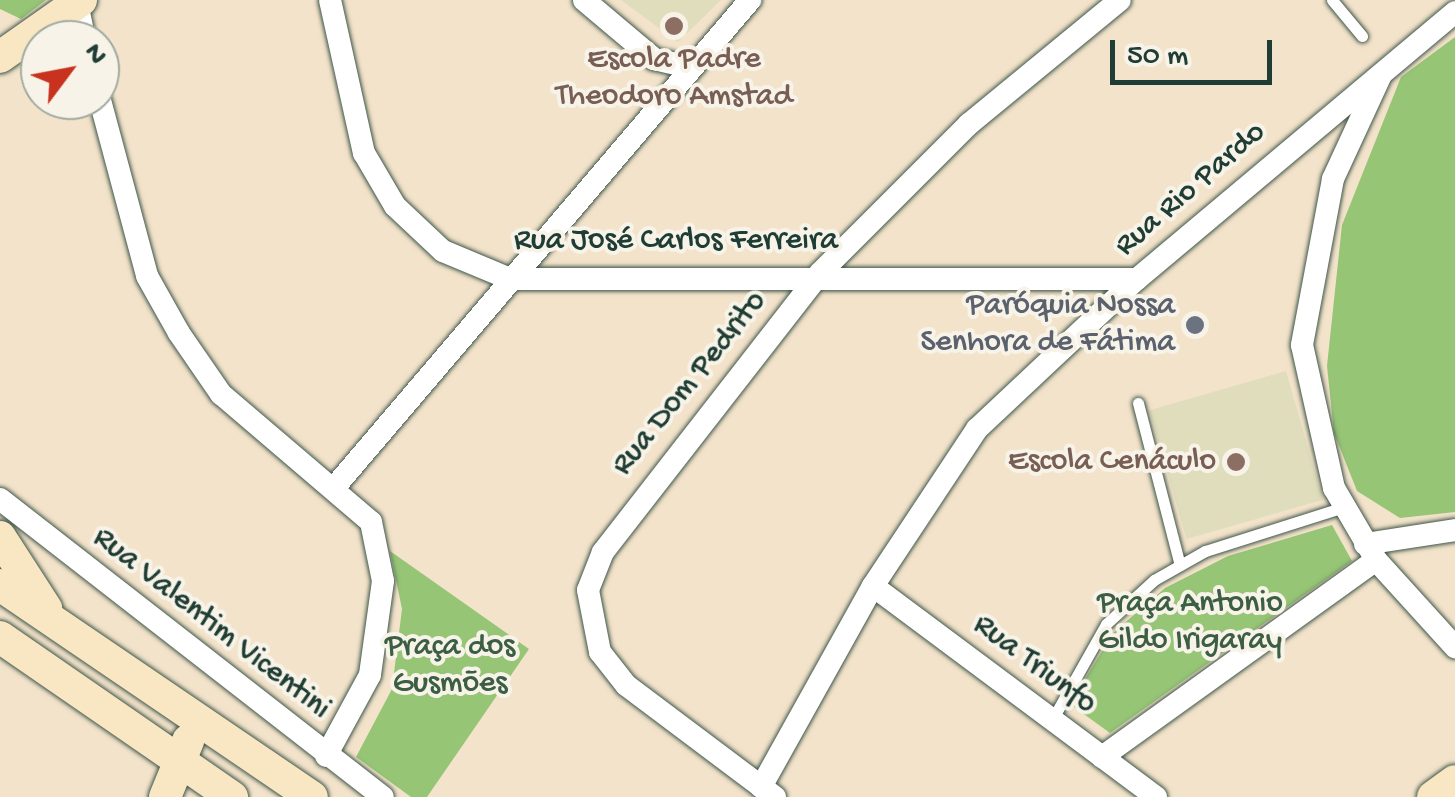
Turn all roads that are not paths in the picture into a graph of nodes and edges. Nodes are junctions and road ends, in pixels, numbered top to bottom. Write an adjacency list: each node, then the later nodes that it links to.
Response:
1 (330, 0): 14 (street, Rua José Carlos Ferreira)
2 (584, 0): 11 (street)
3 (750, 0): 11 (street)
4 (1120, 0): 13 (street, Rua Dom Pedrito)
5 (1332, 0): 8 (lane)
6 (79, 2): 9 (main road)
7 (1455, 12): 10 (street, Rua Rio Pardo)
8 (1362, 36)
9 (0, 57)
10 (1385, 66): 15 (street, Rua Rio Pardo); 19 (street)
11 (690, 67): 14 (street)
12 (105, 120): 17 (street)
13 (820, 273): 14 (street, Rua José Carlos Ferreira); 15 (street, Rua José Carlos Ferreira); 35 (street, Rua Dom Pedrito)
14 (510, 279): 17 (street)
15 (1137, 279): 25 (street, Rua Rio Pardo)
16 (1138, 403): 23 (lane)
17 (333, 489): 31 (street)
18 (0, 499): 31 (street, Rua Valentim Vicentini)
19 (1344, 506): 22 (street); 23 (lane)
20 (1455, 530): 22 (street)
21 (0, 536): 26 (main road)
22 (1370, 552): 28 (street); 32 (street)
23 (1180, 565): 30 (lane)
24 (0, 584): 26 (main road)
25 (874, 586): 30 (street, Rua Triunfo); 35 (street, Rua Rio Pardo)
26 (48, 612): 29 (main road)
27 (1, 636): 33 (main road)
28 (1455, 647)
29 (196, 710): 33 (main road); 38 (main road)
30 (1052, 720): 32 (street, Rua Triunfo)
31 (326, 756): 39 (street, Rua Valentim Vicentini)
32 (1102, 756): 40 (street, Rua Triunfo)
33 (183, 760): 36 (main road); 37 (main road)
34 (1455, 782): 41 (main road)
35 (768, 792)
36 (166, 797)
37 (232, 797)
38 (312, 797)
39 (383, 797)
40 (1156, 797)
41 (1433, 797)

